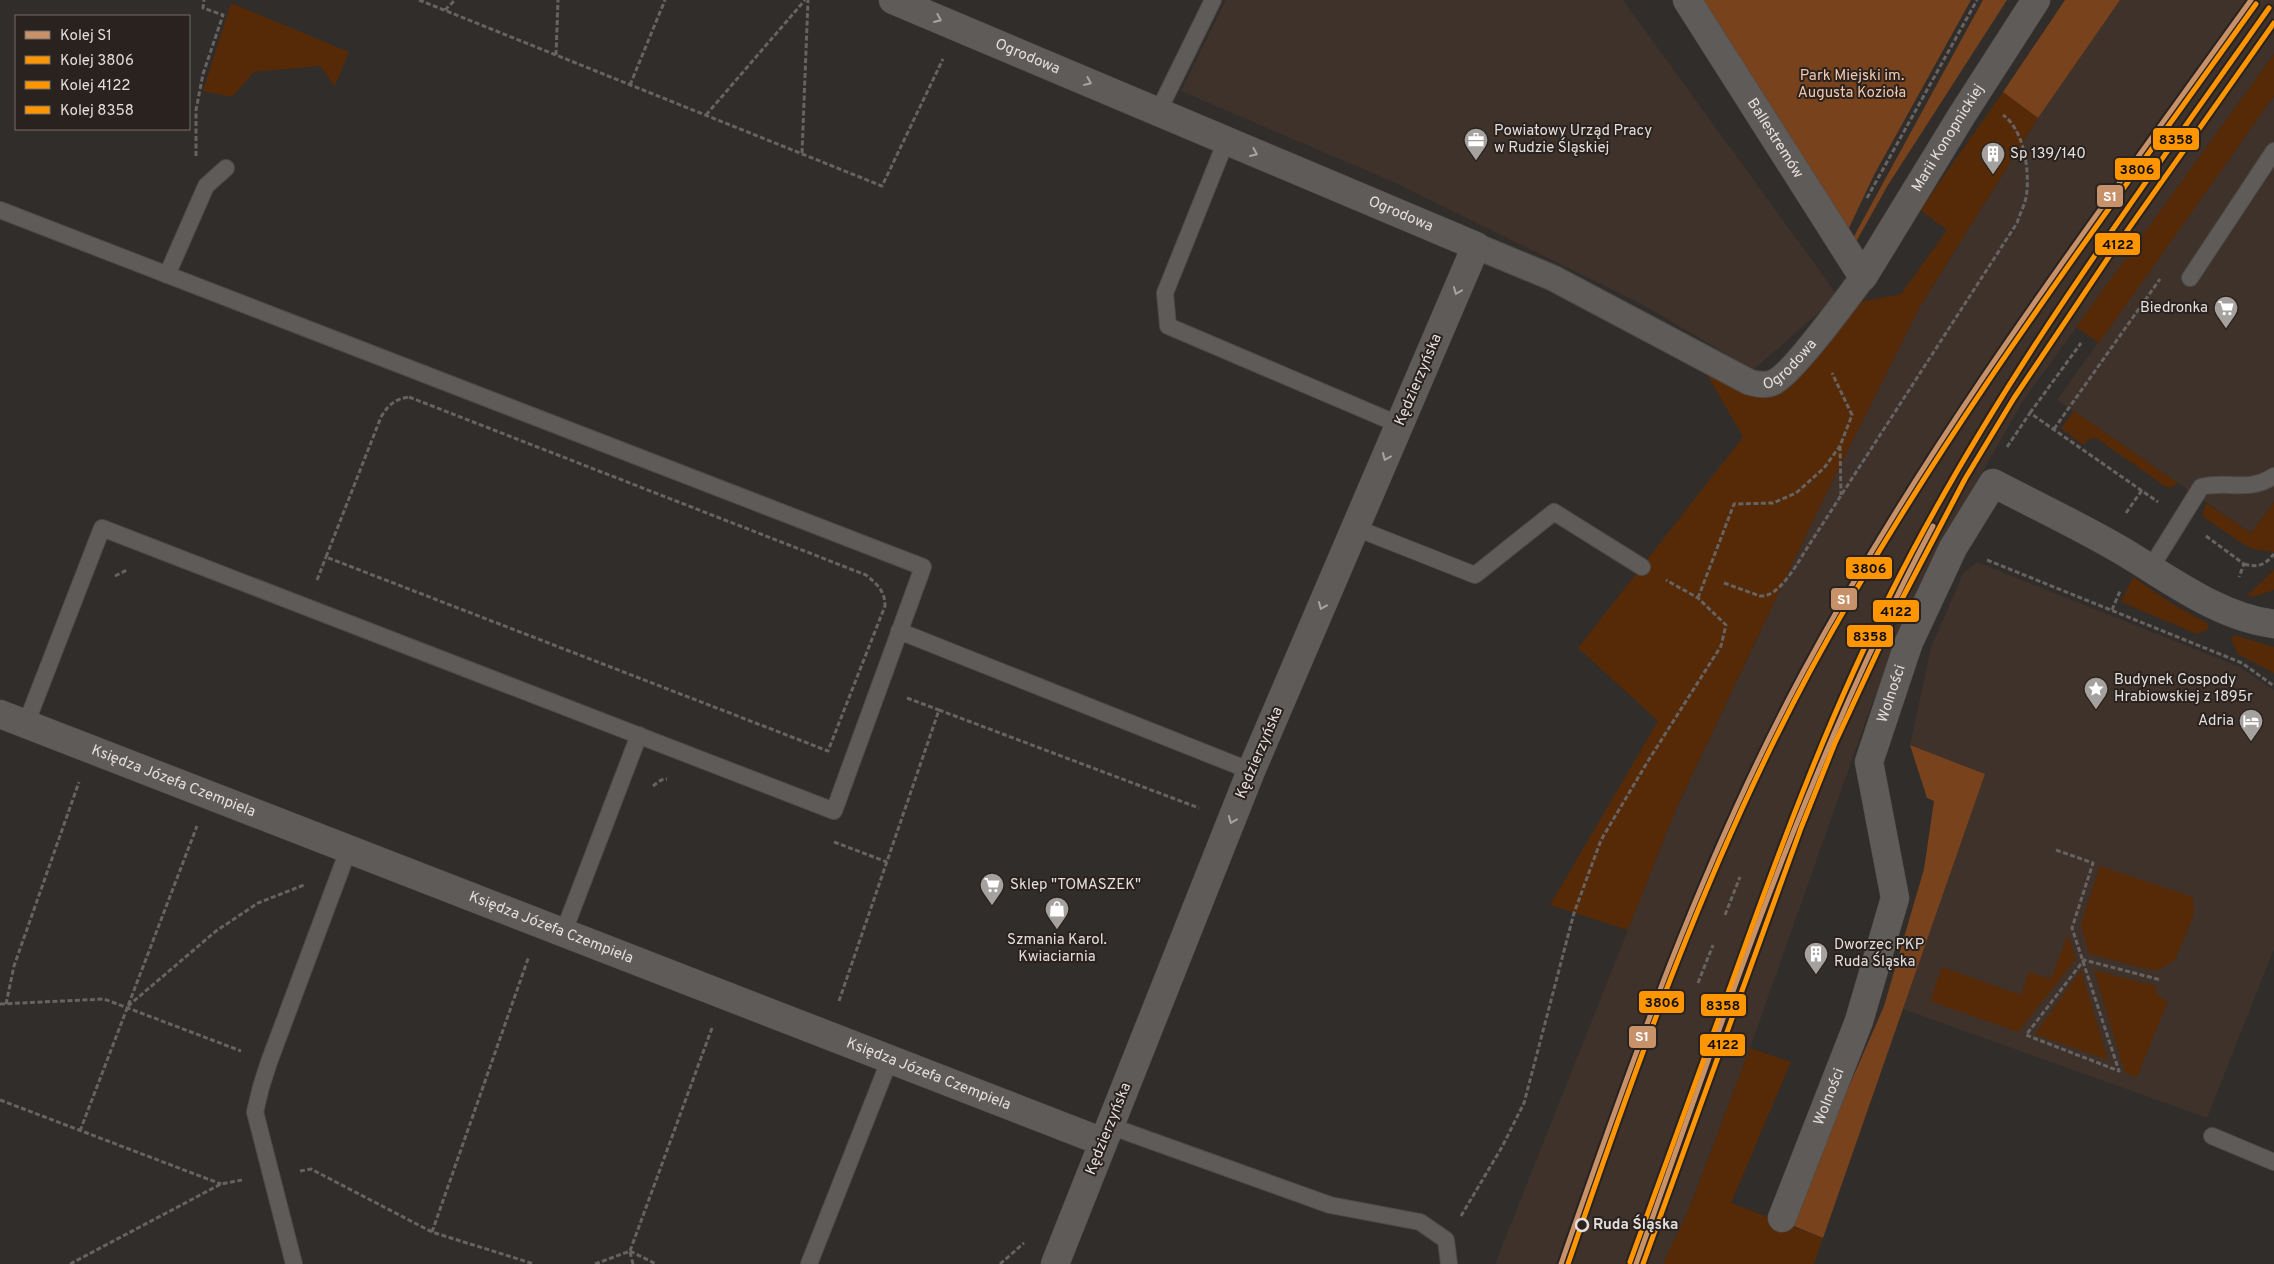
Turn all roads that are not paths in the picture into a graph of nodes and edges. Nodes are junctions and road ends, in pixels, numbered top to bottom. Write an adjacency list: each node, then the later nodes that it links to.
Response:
1 (893, 0): 5 (street, Ogrodowa, one-way to 5)
2 (1213, 0): 5 (lane)
3 (1687, 0): 12 (street, Ballestremów)
4 (2036, 0): 12 (street, Marii Konopnickiej)
5 (1158, 112): 6 (street, Ogrodowa)
6 (1226, 141): 10 (street, Ogrodowa, one-way to 10); 14 (lane)
7 (2274, 151): 13 (lane)
8 (226, 168): 11 (lane)
9 (0, 210): 11 (lane)
10 (1476, 246): 12 (street, Ogrodowa); 14 (street, Kędzierzyńska, one-way to 14)
11 (167, 275): 20 (lane)
12 (1863, 277)
13 (2190, 278)
14 (1400, 425): 16 (street, Kędzierzyńska, one-way to 16)
15 (2274, 476): 18 (lane)
16 (1356, 528): 17 (lane); 24 (street, Kędzierzyńska, one-way to 24)
17 (1642, 567)
18 (2150, 569): 19 (street, Wolności); 31 (street, Wolności)
19 (2274, 624)
20 (899, 631): 23 (lane); 24 (lane)
21 (0, 714): 22 (street, Księdza Józefa Czempiela)
22 (26, 724): 23 (lane); 25 (street, Księdza Józefa Czempiela)
23 (639, 735): 26 (lane)
24 (1251, 771): 28 (street, Kędzierzyńska, one-way to 28)
25 (345, 859): 26 (street, Księdza Józefa Czempiela); 32 (lane)
26 (564, 931): 27 (street, Księdza Józefa Czempiela)
27 (890, 1059): 28 (street, Księdza Józefa Czempiela); 33 (lane)
28 (1107, 1134): 34 (street, Kędzierzyńska); 35 (lane)
29 (2212, 1136): 30 (lane)
30 (2274, 1162)
31 (1782, 1218)
32 (294, 1264)
33 (809, 1264)
34 (1055, 1264)
35 (1449, 1264)

